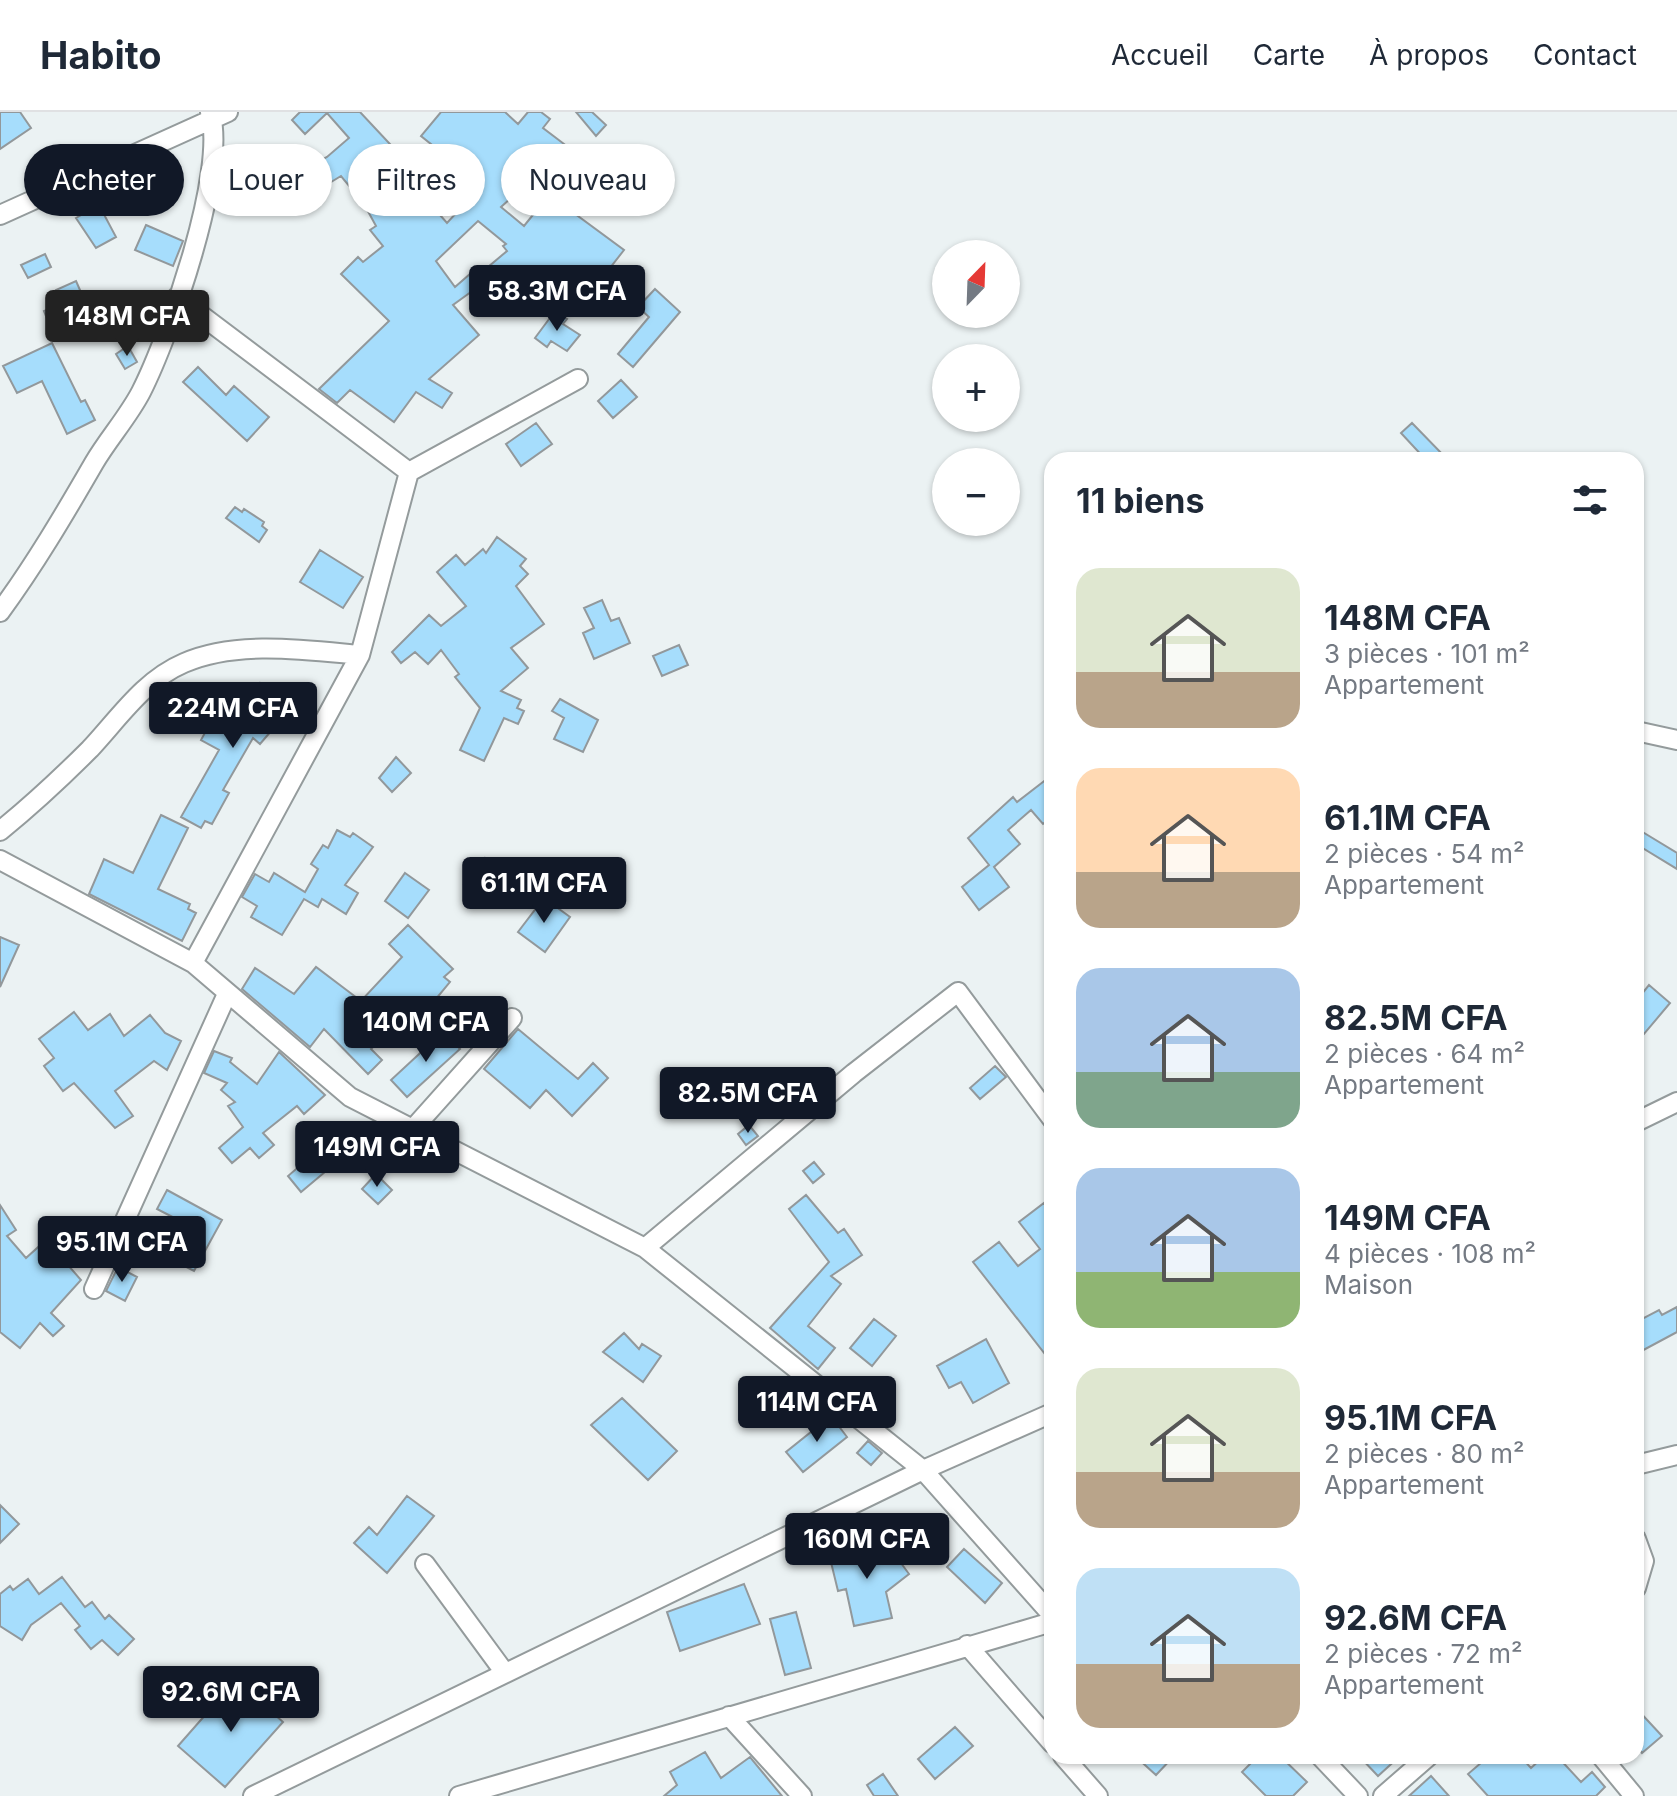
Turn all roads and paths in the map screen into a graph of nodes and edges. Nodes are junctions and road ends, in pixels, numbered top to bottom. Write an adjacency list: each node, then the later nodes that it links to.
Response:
1 (217, 114): 2 (street); 3 (street)
2 (0, 215)
3 (177, 297): 5 (street); 6 (street)
4 (578, 379): 5 (street)
5 (409, 472): 7 (street)
6 (0, 612)
7 (360, 655): 10 (street); 12 (street)
8 (1644, 733): 9 (street)
9 (1677, 740)
10 (0, 831)
11 (0, 860): 12 (street)
12 (193, 963): 13 (street)
13 (227, 994): 18 (street); 20 (street)
14 (512, 1018): 18 (street)
15 (1677, 1102): 17 (street)
16 (1044, 1108): 19 (street)
17 (1644, 1118)
18 (411, 1131): 19 (street)
19 (645, 1248): 24 (street)
20 (94, 1289)
21 (1044, 1417): 24 (street)
22 (1677, 1455): 23 (street)
23 (1644, 1463)
24 (923, 1470): 26 (street); 29 (street)
25 (425, 1564): 29 (street)
26 (1044, 1606)
27 (1044, 1624): 28 (street)
28 (967, 1645): 30 (street); 31 (street)
29 (505, 1673): 37 (street)
30 (729, 1716): 36 (street); 39 (street)
31 (1044, 1734)
32 (1070, 1764): 40 (street)
33 (1328, 1764): 41 (street)
34 (1420, 1764): 42 (street)
35 (1608, 1764): 43 (street)
36 (516, 1789): 38 (street)
37 (253, 1796)
38 (459, 1796)
39 (802, 1796)
40 (1098, 1796)
41 (1358, 1796)
42 (1383, 1796)
43 (1634, 1796)

